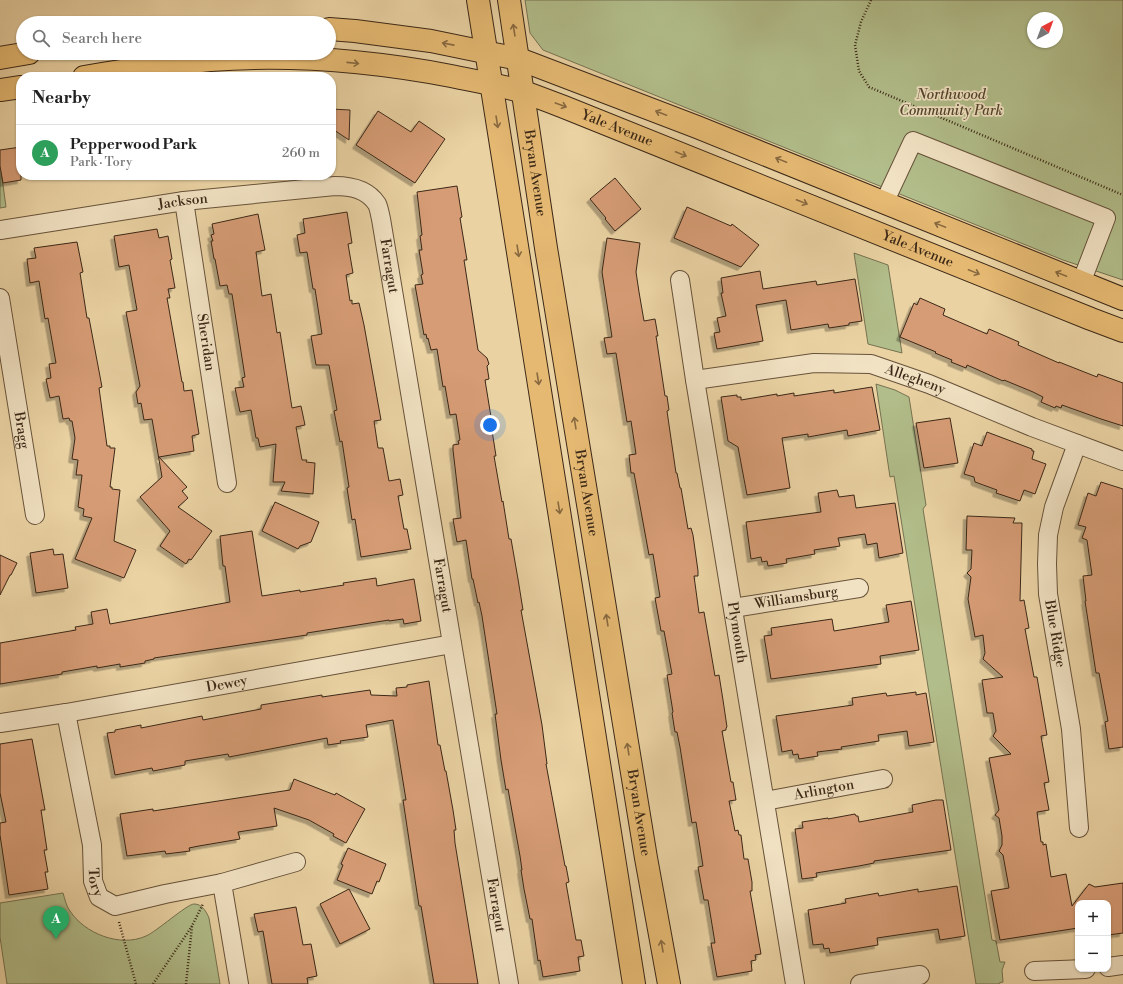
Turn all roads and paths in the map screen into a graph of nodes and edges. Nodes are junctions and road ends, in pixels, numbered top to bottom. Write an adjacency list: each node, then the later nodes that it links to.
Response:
1 (478, 0): 5 (main road, Bryan Avenue)
2 (510, 0): 8 (main road, Bryan Avenue, one-way to 2)
3 (871, 0): 17 (path)
4 (336, 30): 5 (main road, Yale Avenue, one-way to 4)
5 (486, 52): 8 (main road, Yale Avenue); 12 (main road, Bryan Avenue)
6 (16, 55): 7 (main road)
7 (0, 58)
8 (519, 59): 15 (main road, Bryan Avenue); 19 (main road, Yale Avenue, one-way to 8)
9 (211, 60): 11 (main road, Yale Avenue, one-way to 9)
10 (325, 60): 12 (main road, Yale Avenue, one-way to 12)
11 (114, 72)
12 (491, 84): 15 (main road, Yale Avenue); 53 (main road, Bryan Avenue, one-way to 53)
13 (16, 88): 14 (main road)
14 (0, 90)
15 (524, 92): 25 (main road, Yale Avenue, one-way to 25); 54 (main road, Bryan Avenue, one-way to 15)
16 (366, 193): 18 (street, Jackson); 33 (street, Farragut)
17 (1123, 194)
18 (184, 201): 20 (street, Jackson); 29 (street, Sheridan)
19 (884, 203): 22 (main road, Yale Avenue, one-way to 19); 22 (street)
20 (0, 230)
21 (680, 280): 26 (street, Plymouth)
22 (1081, 283): 24 (main road, Yale Avenue)
23 (0, 298): 30 (street, Bragg)
24 (1123, 298)
25 (1123, 331)
26 (695, 380): 27 (street, Allegheny); 32 (street, Plymouth)
27 (1077, 444): 28 (street, Allegheny); 38 (street, Blue Ridge)
28 (1123, 461)
29 (227, 483)
30 (35, 515)
31 (859, 588): 32 (street, Williamsburg)
32 (733, 608): 37 (street, Plymouth)
33 (452, 644): 34 (street, Dewey); 52 (street, Farragut)
34 (66, 713): 35 (street, Dewey); 41 (street, Tory)
35 (0, 723)
36 (883, 779): 37 (street, Arlington)
37 (765, 801): 55 (street, Plymouth)
38 (1079, 828)
39 (296, 862): 40 (street, Tory)
40 (222, 883): 41 (street, Tory); 42 (path); 51 (street)
41 (115, 906): 48 (path)
42 (192, 926): 49 (path); 50 (path)
43 (1123, 965): 44 (street)
44 (1111, 967)
45 (1075, 969): 46 (street)
46 (1034, 971)
47 (920, 975): 56 (street)
48 (136, 984)
49 (154, 984)
50 (186, 984)
51 (239, 984)
52 (509, 984)
53 (634, 984)
54 (669, 984)
55 (795, 984)
56 (860, 984)

